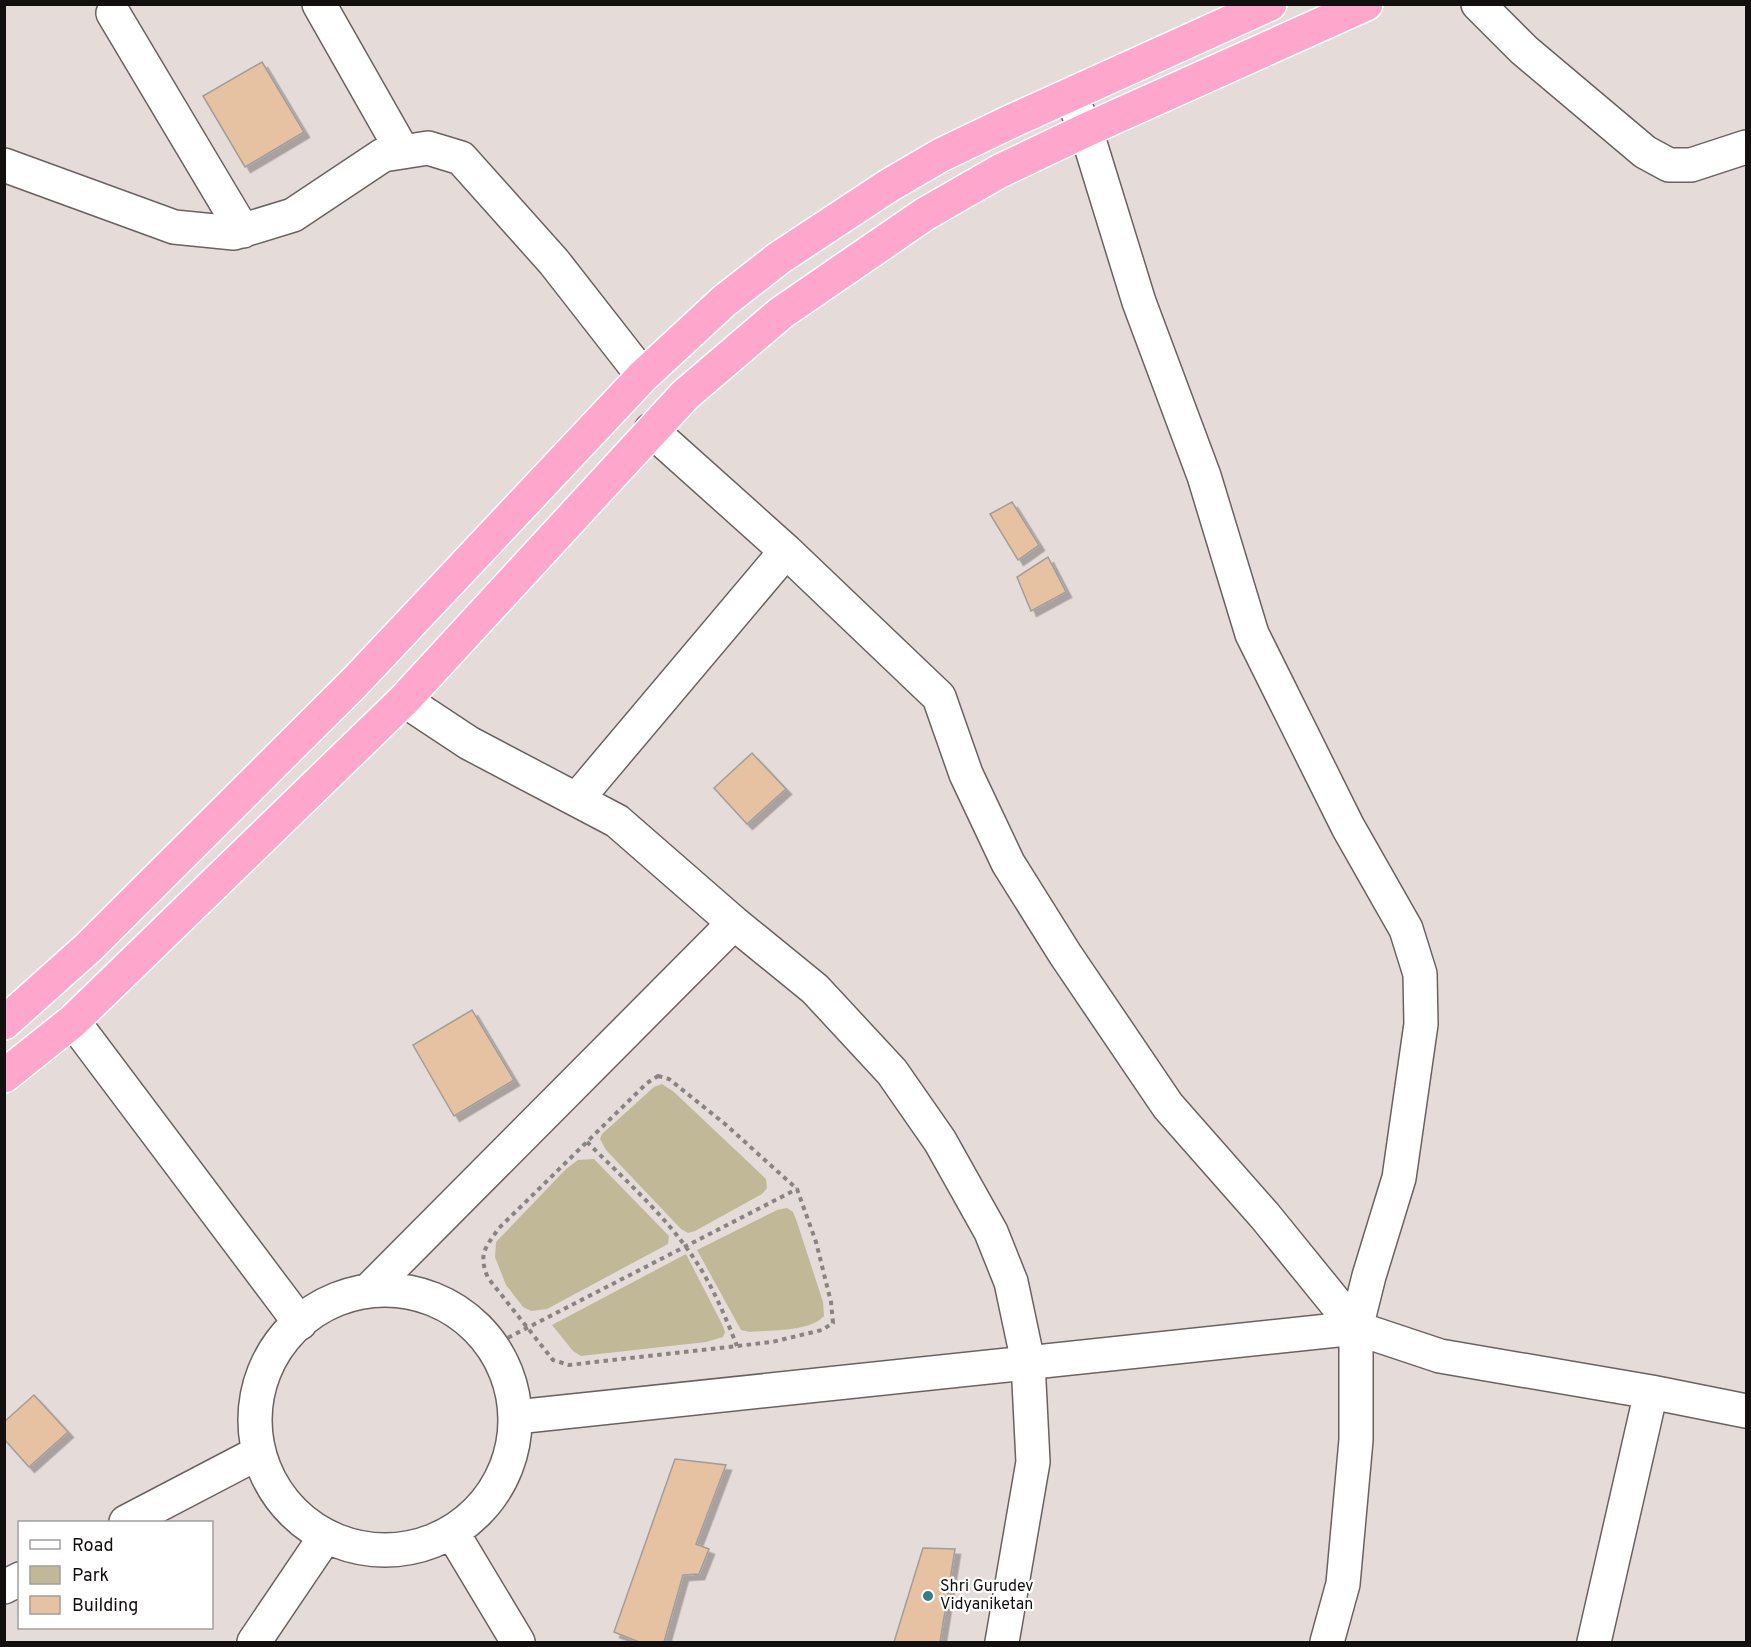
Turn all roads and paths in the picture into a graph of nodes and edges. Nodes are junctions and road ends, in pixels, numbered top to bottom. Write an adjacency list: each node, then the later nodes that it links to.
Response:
1 (320, 4): 9 (street)
2 (1270, 4): 6 (highway)
3 (1366, 4): 7 (highway)
4 (1478, 4): 8 (street)
5 (113, 13): 11 (street)
6 (1070, 95): 7 (street); 12 (highway)
7 (1086, 130): 13 (highway); 26 (street)
8 (1746, 147)
9 (403, 152): 11 (street); 12 (street)
10 (4, 165): 11 (street)
11 (243, 231)
12 (643, 376): 19 (highway)
13 (651, 430): 14 (street); 15 (highway)
14 (786, 551): 16 (street); 26 (street)
15 (405, 700): 16 (street); 18 (highway)
16 (577, 799): 17 (street)
17 (734, 923): 24 (street); 30 (street)
18 (73, 1021): 20 (highway); 25 (street)
19 (4, 1023)
20 (4, 1076)
21 (587, 1142): 22 (path); 23 (path); 27 (path)
22 (797, 1189): 23 (path); 29 (path)
23 (685, 1247): 27 (path); 29 (path)
24 (368, 1291): 25 (street); 28 (street)
25 (300, 1323): 34 (street)
26 (1356, 1328): 30 (street); 31 (street); 43 (street)
27 (526, 1329): 28 (path); 29 (path)
28 (492, 1346): 33 (street)
29 (737, 1346)
30 (1028, 1362): 33 (street); 42 (street)
31 (1652, 1392): 32 (street); 44 (street)
32 (1746, 1411)
33 (516, 1417): 36 (street)
34 (258, 1453): 35 (street); 37 (street)
35 (128, 1521)
36 (452, 1532): 37 (street); 41 (street)
37 (325, 1537): 40 (street)
38 (18, 1580): 39 (street)
39 (4, 1587)
40 (254, 1642)
41 (518, 1642)
42 (1002, 1642)
43 (1327, 1642)
44 (1594, 1642)

